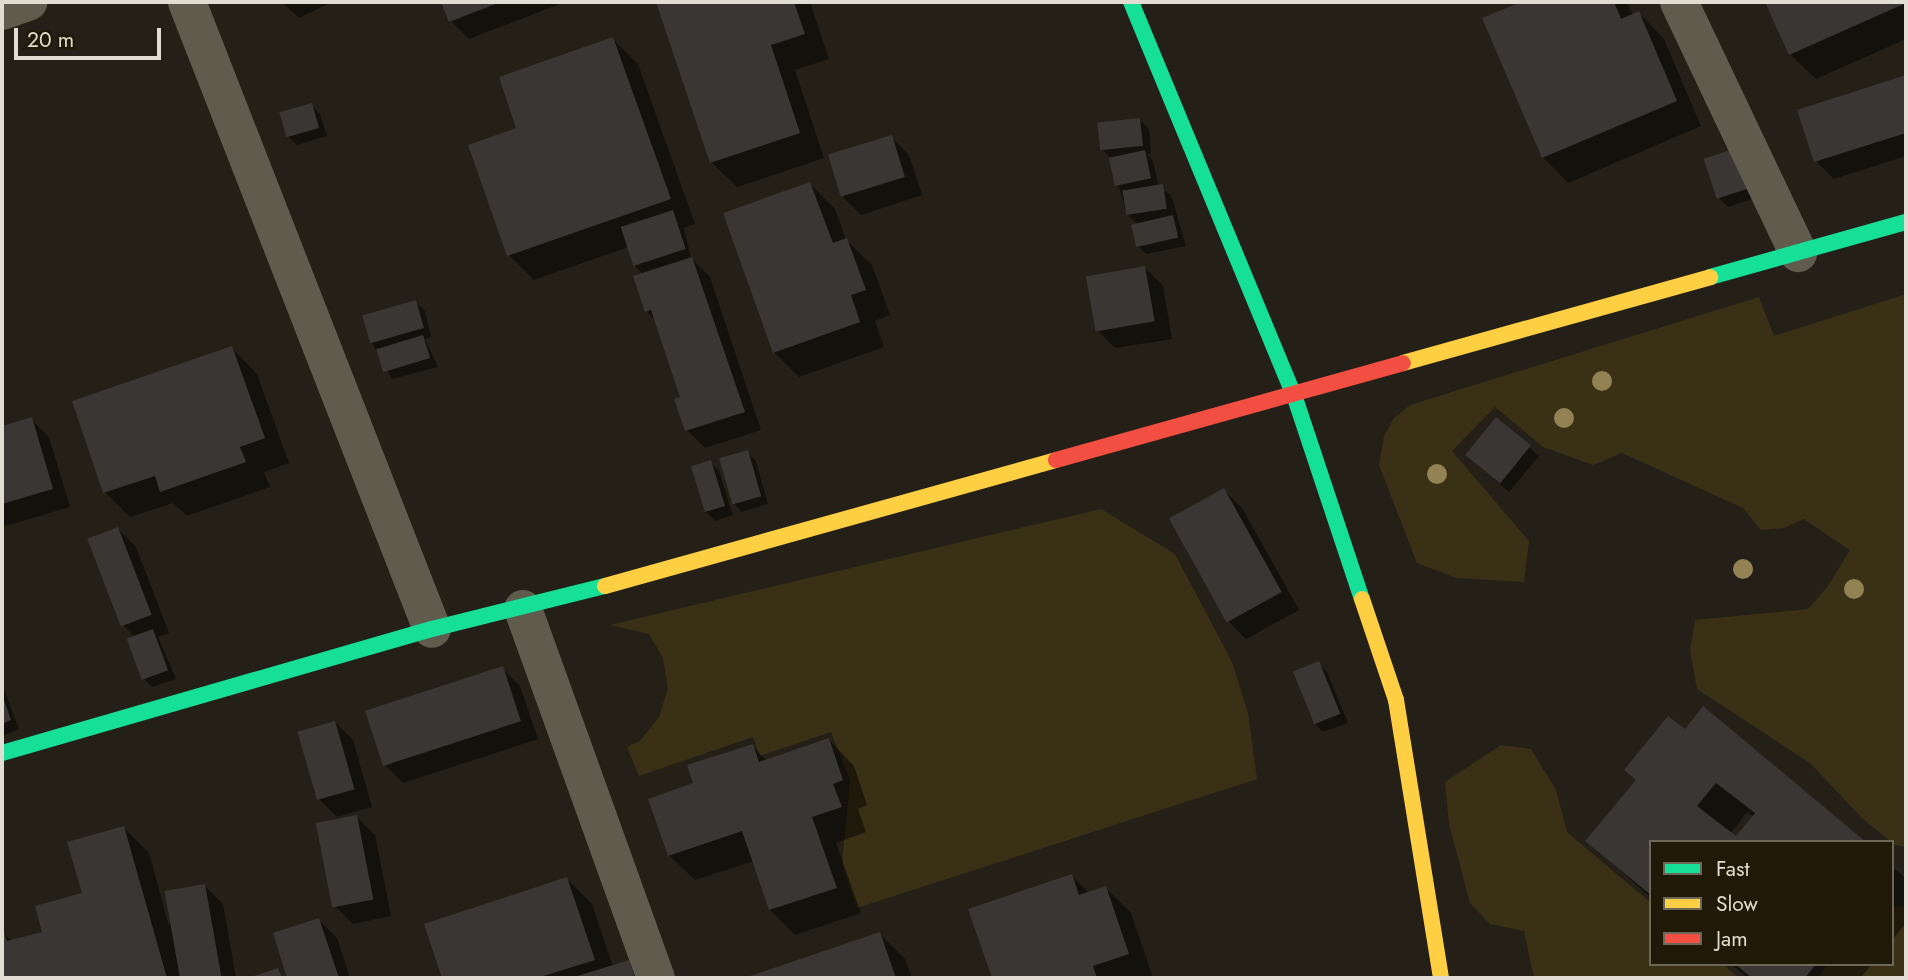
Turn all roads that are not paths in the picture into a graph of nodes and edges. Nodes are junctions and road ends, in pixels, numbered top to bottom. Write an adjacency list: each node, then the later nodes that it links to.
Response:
1 (28, 2): 5 (street)
2 (187, 2): 10 (street)
3 (1131, 2): 8 (street)
4 (1679, 2): 7 (street)
5 (2, 11)
6 (1906, 222): 7 (street)
7 (1798, 253): 8 (street)
8 (1294, 395): 9 (street); 13 (street)
9 (523, 609): 10 (street); 12 (street)
10 (432, 629): 11 (street)
11 (2, 753)
12 (656, 978)
13 (1441, 978)

